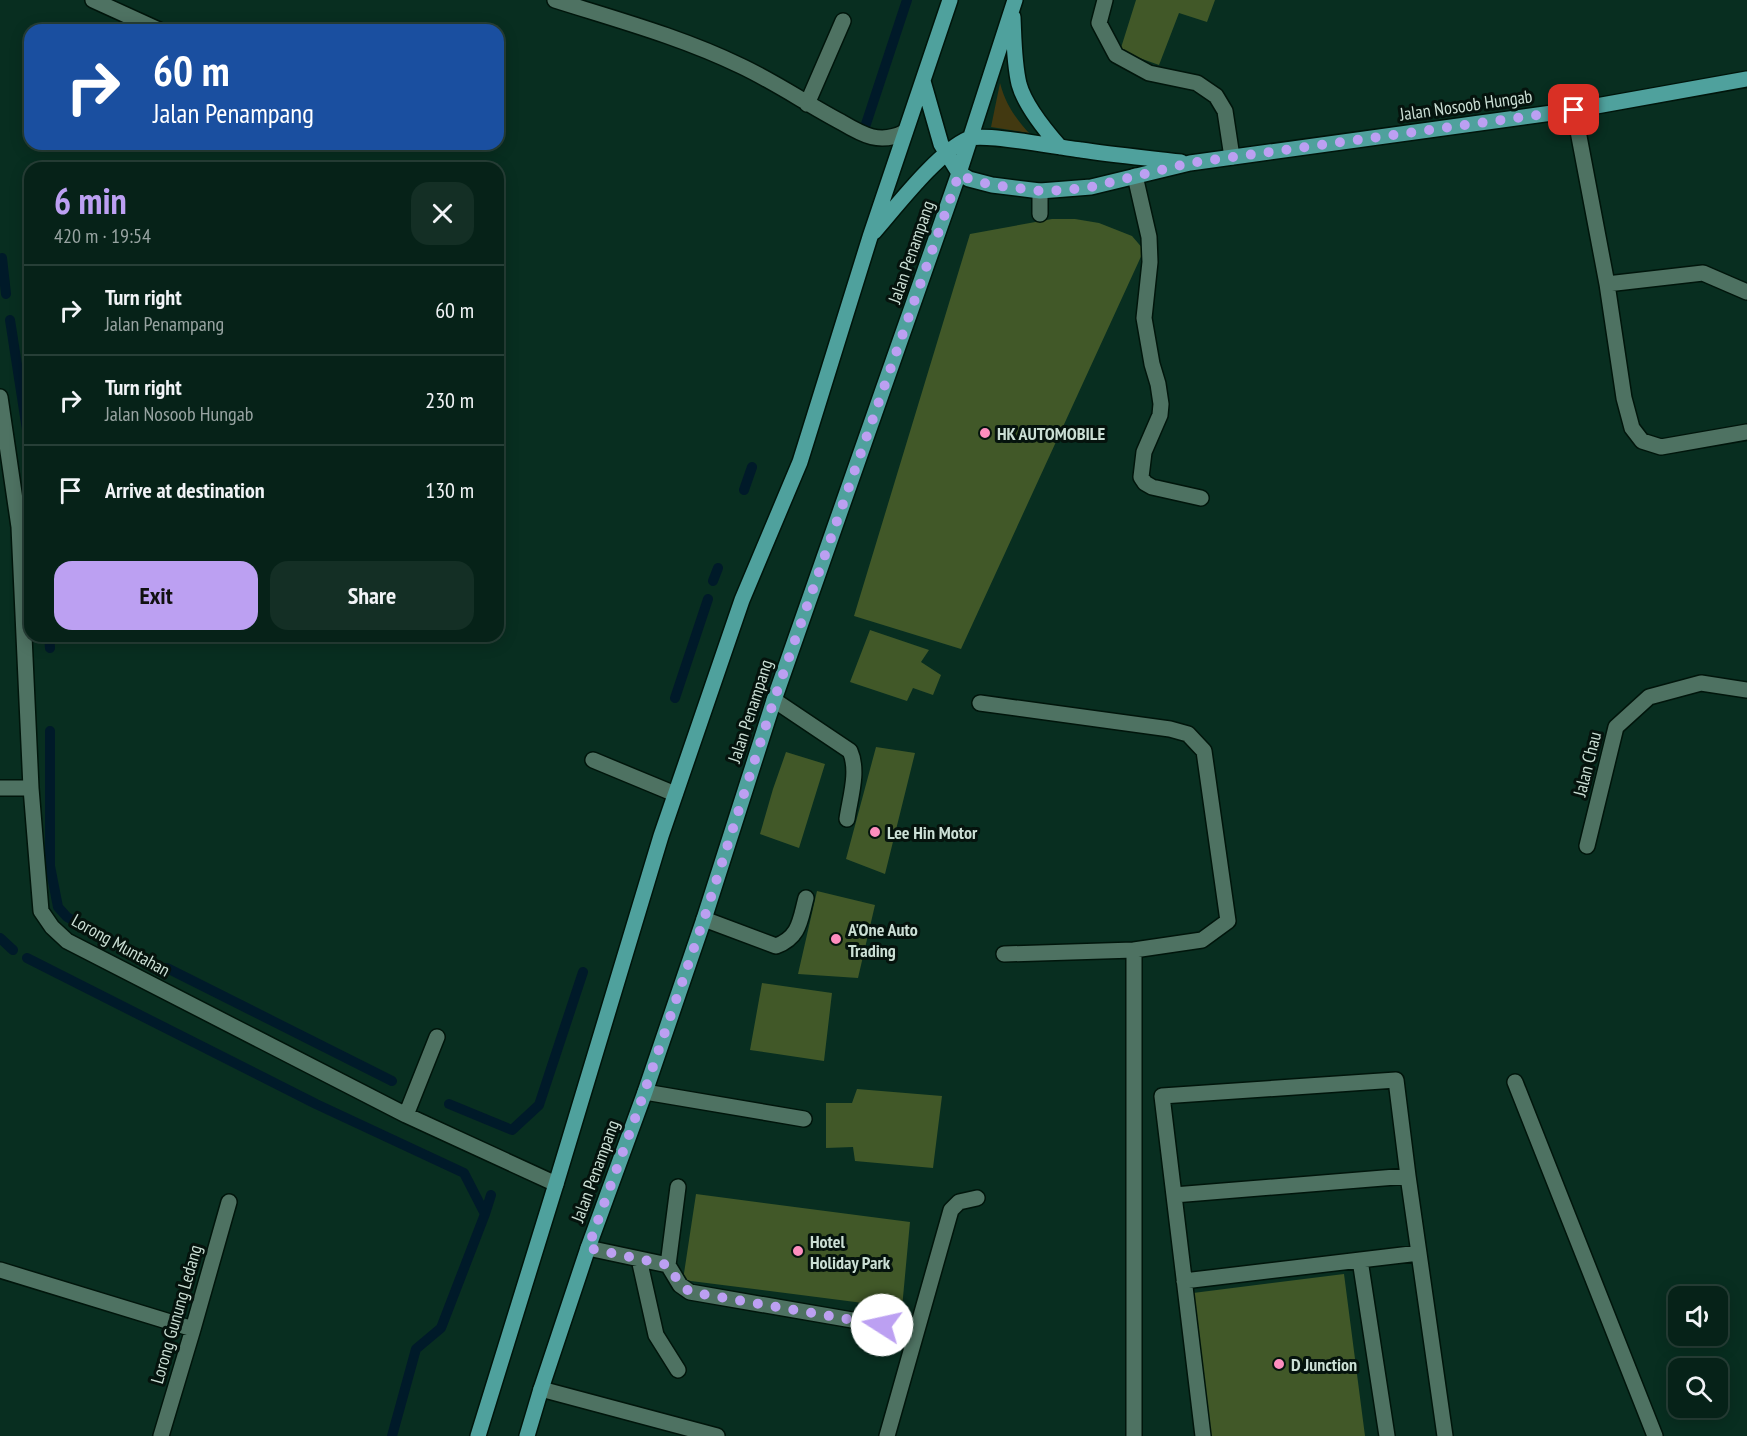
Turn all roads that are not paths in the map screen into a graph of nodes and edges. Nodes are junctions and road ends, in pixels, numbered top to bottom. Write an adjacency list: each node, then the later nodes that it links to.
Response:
1 (93, 0): 7 (street)
2 (555, 0): 10 (street)
3 (950, 0): 9 (main road, Jalan Penampang)
4 (1105, 0): 16 (street)
5 (1014, 4): 13 (main road, Jalan Penampang); 14 (main road)
6 (843, 21): 10 (street)
7 (146, 24)
8 (1747, 79): 11 (main road, Jalan Nosoob Hungab)
9 (923, 81): 12 (main road, Jalan Penampang); 15 (main road)
10 (807, 104): 12 (street)
11 (1574, 110): 16 (main road, Jalan Nosoob Hungab); 23 (street)
12 (905, 132): 22 (main road, Jalan Penampang)
13 (970, 138): 14 (main road, Jalan Nosoob Hungab); 15 (main road); 18 (main road, Jalan Penampang)
14 (1060, 147): 17 (main road, Jalan Nosoob Hungab)
15 (946, 154): 18 (main road); 22 (main road)
16 (1232, 157): 17 (main road, Jalan Nosoob Hungab)
17 (1190, 163): 19 (main road, Jalan Nosoob Hungab)
18 (959, 174): 20 (main road, Jalan Nosoob Hungab); 31 (main road, Jalan Penampang)
19 (1135, 176): 20 (main road, Jalan Nosoob Hungab); 27 (street)
20 (1040, 191): 21 (street)
21 (1040, 214)
22 (870, 237): 36 (main road, Jalan Penampang)
23 (1607, 284): 24 (street); 26 (street)
24 (1747, 292)
25 (0, 398): 28 (street, Lorong Muntahan)
26 (1747, 432)
27 (1202, 498)
28 (24, 636)
29 (24, 642): 35 (street, Lorong Muntahan)
30 (1747, 690): 38 (street, Jalan Chau)
31 (774, 700): 37 (street); 40 (main road, Jalan Penampang)
32 (980, 703): 41 (street)
33 (593, 760): 36 (street)
34 (0, 788): 35 (street)
35 (31, 788): 46 (street, Lorong Muntahan)
36 (675, 794): 49 (main road, Jalan Penampang)
37 (847, 819)
38 (1587, 846)
39 (806, 898): 40 (street)
40 (704, 919): 45 (main road, Jalan Penampang)
41 (1134, 950): 42 (street); 70 (street)
42 (1004, 954)
43 (437, 1037): 46 (street)
44 (1515, 1083): 74 (street)
45 (645, 1092): 47 (street); 54 (main road, Jalan Penampang)
46 (406, 1115): 49 (street, Lorong Muntahan)
47 (804, 1119)
48 (1408, 1176): 51 (street); 51 (street); 55 (street)
49 (556, 1184): 66 (main road, Jalan Penampang)
50 (678, 1187): 58 (street)
51 (1174, 1195): 60 (street)
52 (977, 1198): 69 (street)
53 (229, 1202): 62 (street, Lorong Gunung Ledang)
54 (588, 1248): 56 (street); 64 (main road, Jalan Penampang)
55 (1419, 1253): 57 (street); 73 (street)
56 (639, 1259): 58 (street); 63 (street)
57 (1360, 1260): 60 (street); 72 (street)
58 (668, 1265): 61 (street)
59 (0, 1270): 62 (street)
60 (1184, 1281): 71 (street)
61 (882, 1325)
62 (193, 1329): 65 (street, Lorong Gunung Ledang)
63 (678, 1370)
64 (541, 1389): 67 (main road, Jalan Penampang); 68 (street)
65 (161, 1436)
66 (478, 1436)
67 (527, 1436)
68 (717, 1436)
69 (887, 1436)
70 (1134, 1436)
71 (1203, 1436)
72 (1387, 1436)
73 (1445, 1436)
74 (1655, 1436)

